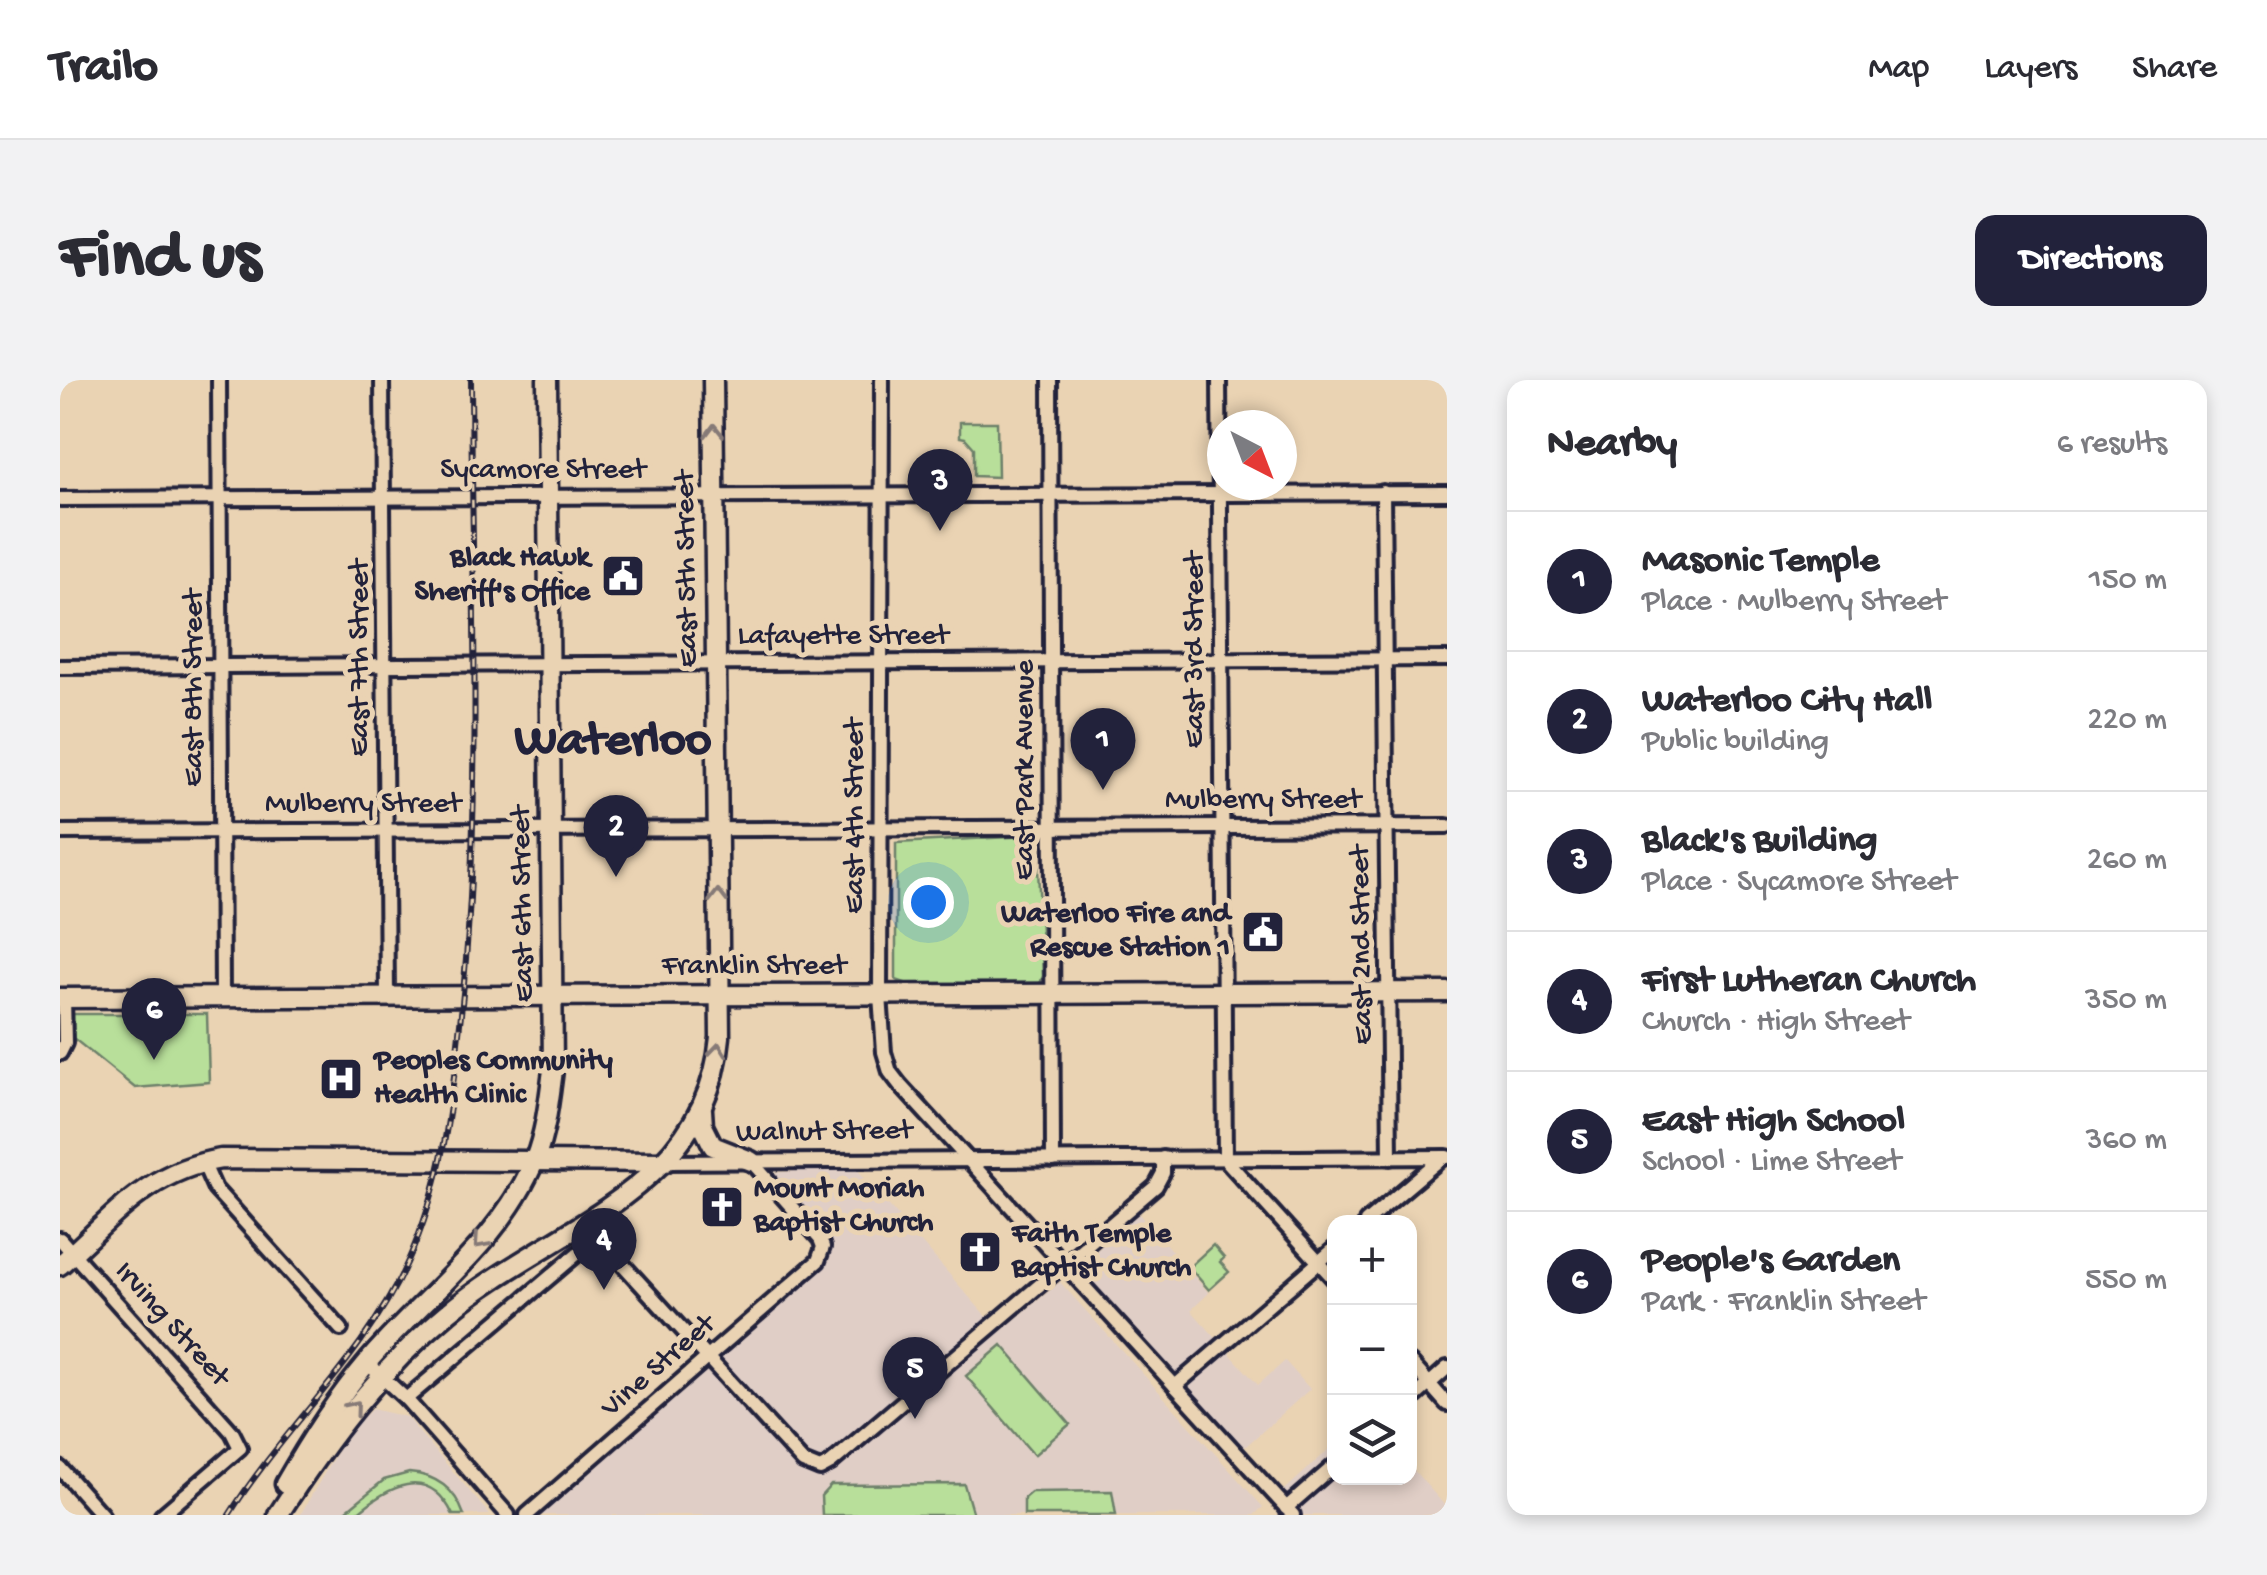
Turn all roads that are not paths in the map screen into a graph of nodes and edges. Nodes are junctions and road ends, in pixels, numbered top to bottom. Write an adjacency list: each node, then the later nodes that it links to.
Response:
1 (219, 380): 18 (street, East 8th Street)
2 (382, 380): 17 (street, East 7th Street)
3 (547, 380): 15 (main road, East 6th Street)
4 (714, 380): 16 (main road, East 5th Street, one-way to 4)
5 (882, 380): 13 (street, East 4th Street)
6 (1050, 380): 14 (street, East Park Avenue)
7 (1219, 380): 8 (street, East 3rd Street)
8 (1219, 410)
9 (1383, 492): 10 (street, Sycamore Street); 12 (street, Sycamore Street); 22 (street, East 2nd Street)
10 (1447, 492)
11 (1207, 493): 14 (street, Sycamore Street)
12 (1297, 493)
13 (881, 494): 14 (street, Sycamore Street); 16 (street, Sycamore Street); 25 (street, East 4th Street)
14 (1050, 494): 24 (street, East Park Avenue)
15 (548, 496): 16 (street, Sycamore Street); 17 (street, Sycamore Street); 27 (main road, East 6th Street)
16 (714, 496): 26 (main road, East 5th Street)
17 (385, 497): 18 (street, Sycamore Street); 28 (street, East 7th Street)
18 (219, 498): 19 (street, Sycamore Street); 29 (street, East 8th Street)
19 (60, 499)
20 (1220, 500): 23 (street, East 3rd Street)
21 (1447, 658): 22 (street, Lafayette Street)
22 (1385, 659): 23 (street, Lafayette Street); 32 (street, East 2nd Street)
23 (1221, 660): 24 (street, Lafayette Street); 31 (street, East 3rd Street)
24 (1050, 661): 25 (street, Lafayette Street); 34 (street, East Park Avenue)
25 (881, 662): 26 (street, Lafayette Street); 36 (street, East 4th Street)
26 (716, 663): 27 (street, Lafayette Street); 35 (main road, East 5th Street)
27 (550, 664): 28 (street, Lafayette Street); 38 (main road, East 6th Street)
28 (386, 665): 29 (street, Lafayette Street); 37 (street, East 7th Street)
29 (220, 666): 30 (street, Lafayette Street); 39 (street, East 8th Street)
30 (60, 667)
31 (1222, 826): 32 (street, Mulberry Street); 34 (street, Mulberry Street); 44 (street, East 3rd Street)
32 (1386, 826): 33 (street, Mulberry Street); 41 (street, East 2nd Street)
33 (1447, 826)
34 (1051, 827): 36 (street, Mulberry Street); 47 (street, East Park Avenue)
35 (718, 828): 36 (street, Mulberry Street); 38 (street, Mulberry Street); 43 (main road, East 5th Street, one-way to 35)
36 (880, 828): 46 (street, East 4th Street)
37 (386, 830): 38 (street, Mulberry Street); 39 (street, Mulberry Street); 49 (street, East 7th Street)
38 (551, 830): 45 (main road, East 6th Street)
39 (220, 831): 40 (street, Mulberry Street); 48 (street, East 8th Street)
40 (60, 832)
41 (1388, 992): 42 (main road, Franklin Street); 44 (main road, Franklin Street); 56 (street, East 2nd Street)
42 (1447, 992)
43 (720, 993): 45 (main road, Franklin Street); 46 (main road, Franklin Street); 52 (main road, East 5th Street, one-way to 43)
44 (1224, 993): 47 (main road, Franklin Street); 57 (street, East 3rd Street)
45 (552, 994): 49 (main road, Franklin Street); 60 (main road, East 6th Street)
46 (880, 994): 47 (main road, Franklin Street); 54 (street, East 4th Street)
47 (1052, 994): 59 (street, East Park Avenue)
48 (222, 995): 49 (main road, Franklin Street); 50 (main road, Franklin Street)
49 (387, 996)
50 (62, 998): 51 (street)
51 (60, 1053)
52 (702, 1109): 58 (main road); 62 (main road, East 5th Street)
53 (1445, 1157): 56 (street, Walnut Street); 63 (street)
54 (966, 1158): 58 (street, Walnut Street); 59 (street, Walnut Street); 67 (street, East 4th Street)
55 (1164, 1158): 57 (street, Walnut Street); 59 (street, Walnut Street); 67 (street)
56 (1390, 1158): 57 (street, Walnut Street)
57 (1225, 1159): 66 (street)
58 (751, 1160): 62 (street, Walnut Street); 70 (street, Vine Street)
59 (1053, 1160)
60 (534, 1161): 61 (main road, Walnut Street); 62 (main road, Walnut Street); 72 (main road, East 6th Street, one-way to 72)
61 (203, 1162): 64 (main road, Walnut Street); 69 (street)
62 (664, 1162): 72 (main road, East 5th Street)
63 (1375, 1215)
64 (64, 1252): 83 (street, Irving Street)
65 (1327, 1256): 66 (street)
66 (1320, 1262): 68 (street); 75 (street)
67 (1064, 1266): 70 (street); 75 (street, East 4th Street)
68 (1327, 1270)
69 (341, 1329)
70 (707, 1358): 77 (street); 87 (street, Vine Street)
71 (1447, 1368): 74 (street)
72 (374, 1369): 77 (street); 84 (main road); 85 (main road, one-way to 72)
73 (1417, 1370): 74 (street)
74 (1429, 1384): 76 (street); 78 (street)
75 (1175, 1386): 81 (street, East 4th Street)
76 (1416, 1395)
77 (406, 1399): 86 (street)
78 (1447, 1404)
79 (60, 1468): 82 (street)
80 (1327, 1473): 81 (street)
81 (1290, 1512)
82 (102, 1515)
83 (162, 1515)
84 (267, 1515)
85 (278, 1515)
86 (508, 1515)
87 (527, 1515)

